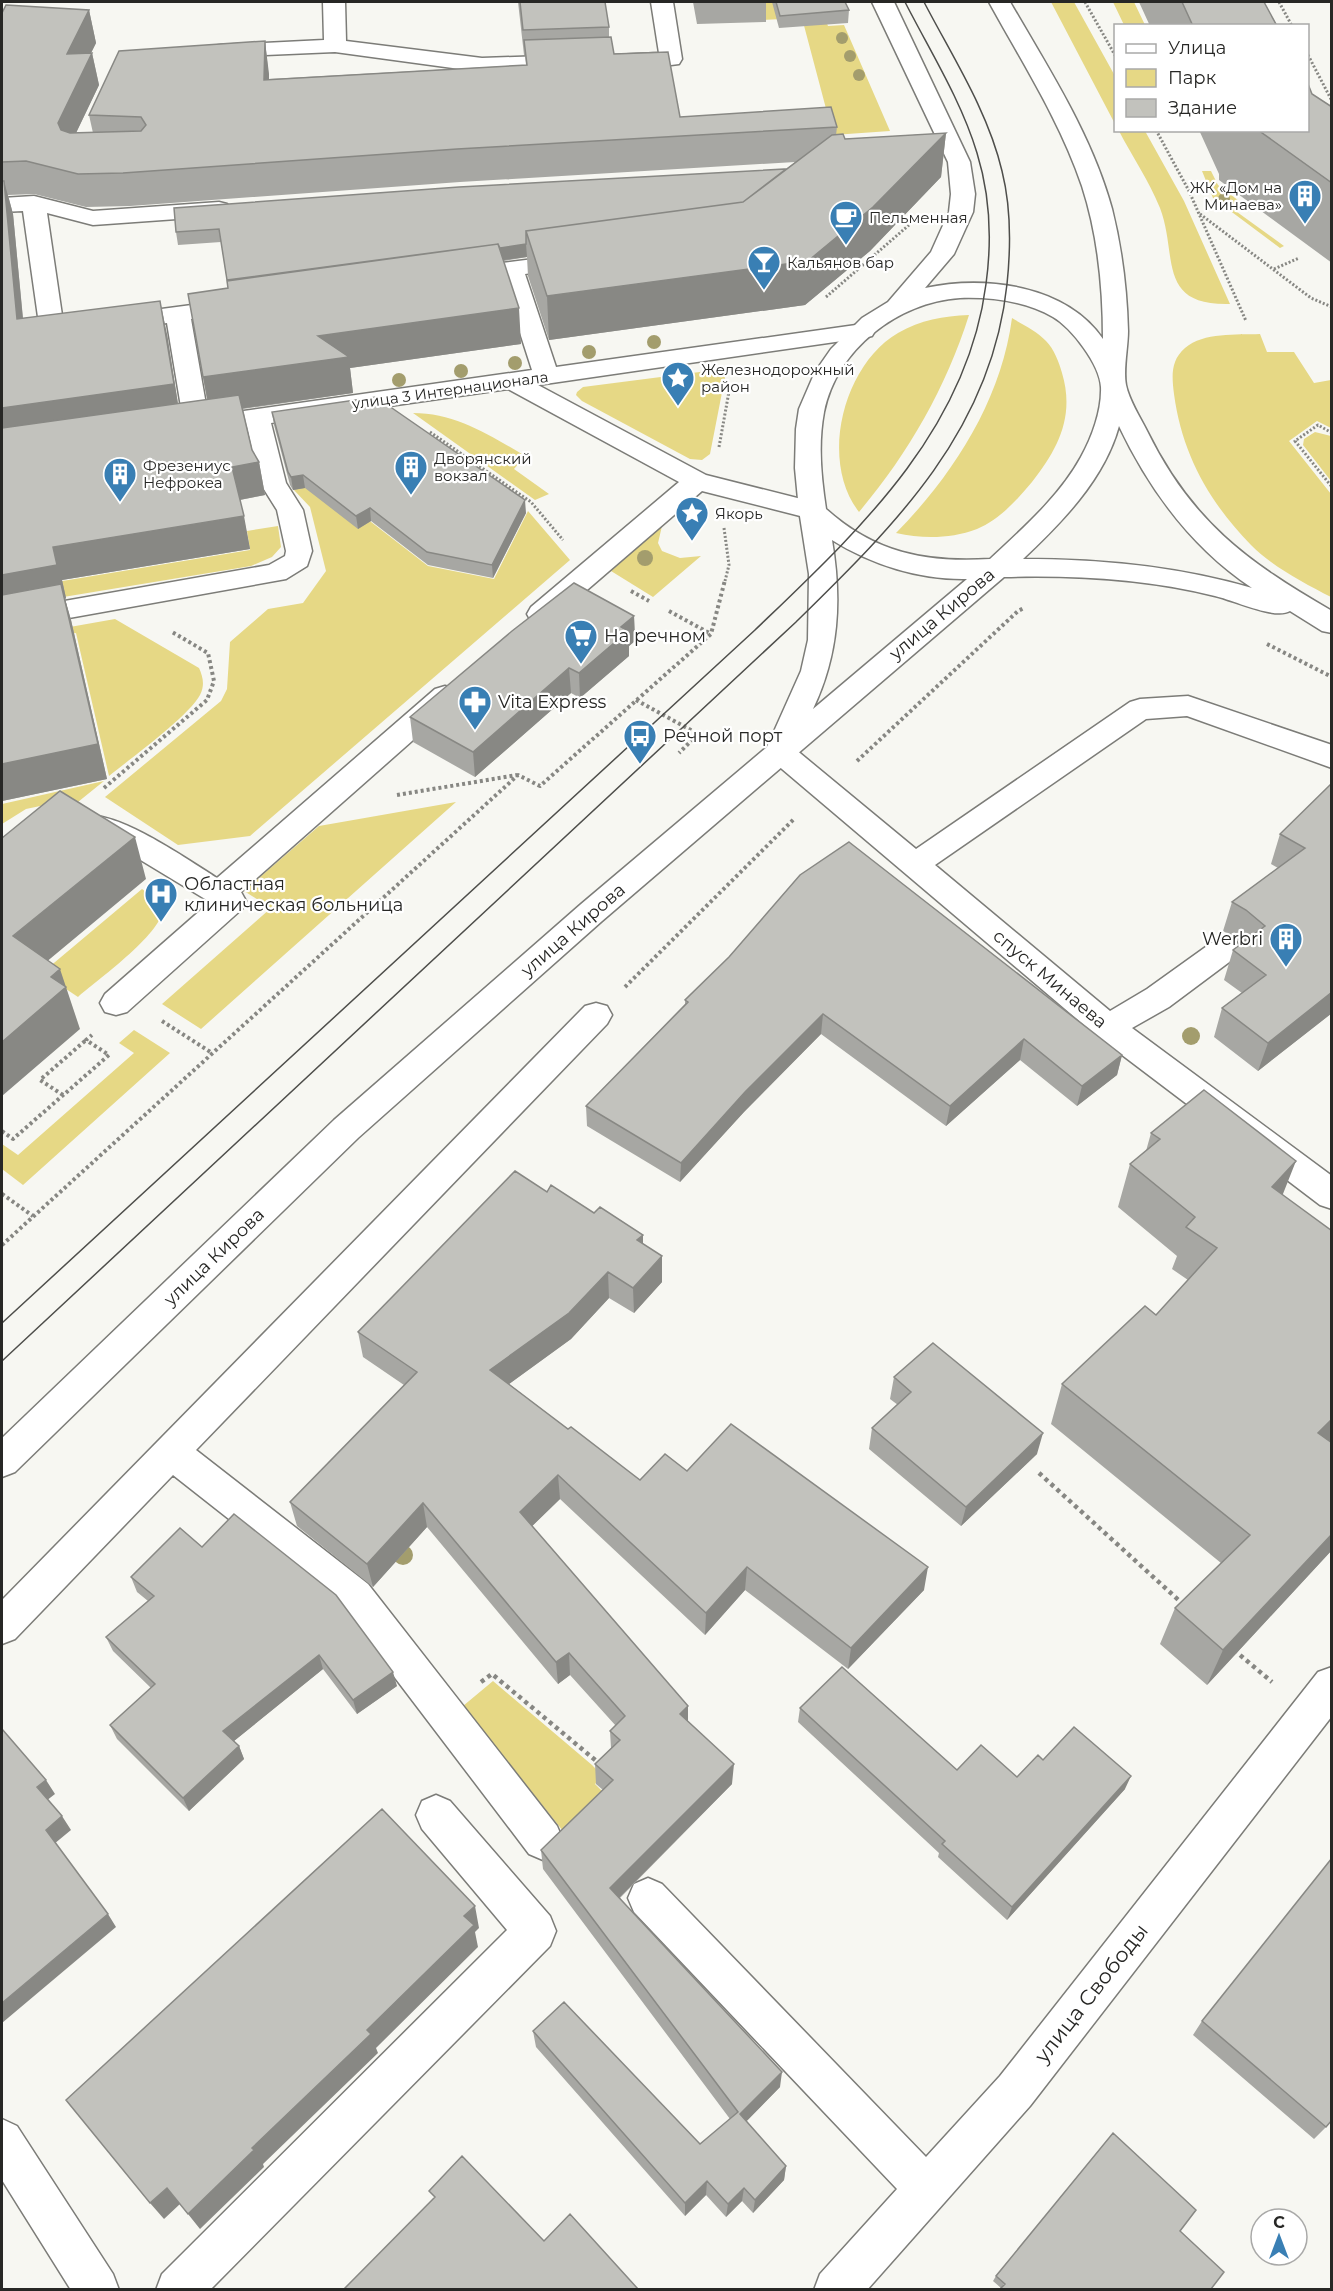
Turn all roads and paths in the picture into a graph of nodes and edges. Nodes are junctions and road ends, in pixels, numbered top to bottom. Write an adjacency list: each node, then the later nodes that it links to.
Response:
1 (334, 2): 8 (main road)
2 (662, 2): 8 (main road)
3 (883, 2): 26 (main road)
4 (999, 2): 33 (main road, улица Кирова)
5 (1085, 2): 10 (path)
6 (1280, 2): 7 (path)
7 (1291, 24)
8 (335, 46): 9 (main road)
9 (195, 52)
10 (1114, 53)
11 (1309, 57): 12 (path)
12 (1332, 101)
13 (1157, 132): 17 (path)
14 (34, 203): 15 (main road); 16 (main road); 28 (main road)
15 (2, 205)
16 (235, 208)
17 (1200, 214): 22 (path); 29 (path)
18 (912, 223): 24 (path)
19 (593, 258): 21 (main road)
20 (1299, 258): 22 (path)
21 (512, 269): 23 (main road); 31 (main road)
22 (1273, 269): 27 (path)
23 (442, 278)
24 (821, 301)
25 (258, 303): 28 (main road)
26 (897, 305): 30 (main road); 33 (main road)
27 (1332, 307)
28 (178, 314): 34 (main road, улица 3 Интернационала)
29 (1246, 321)
30 (863, 331): 31 (main road, улица 3 Интернационала); 39 (main road)
31 (546, 376): 32 (main road, улица 3 Интернационала)
32 (513, 381): 34 (main road, улица 3 Интернационала); 37 (main road)
33 (1113, 386): 41 (main road, улица Кирова); 47 (main road)
34 (257, 417): 42 (main road)
35 (424, 428): 40 (path)
36 (1332, 432): 38 (path)
37 (698, 481): 39 (main road); 40 (main road)
38 (1332, 487)
39 (812, 510): 41 (main road); 53 (main road)
40 (596, 567): 43 (path); 48 (main road)
41 (997, 568): 47 (main road); 53 (main road, улица Кирова)
42 (119, 601): 46 (main road); 59 (path)
43 (649, 601)
44 (1028, 606): 57 (path)
45 (669, 611): 49 (path)
46 (2, 621)
47 (1332, 624)
48 (523, 629)
49 (711, 634)
50 (1265, 642): 52 (path)
51 (469, 676): 61 (main road)
52 (1332, 677)
53 (779, 751): 57 (main road, спуск Минаева); 77 (main road, улица Кирова)
54 (679, 753): 56 (path)
55 (1332, 758): 60 (main road)
56 (518, 775): 58 (path); 69 (path)
57 (826, 790): 60 (main road, спуск Минаева); 64 (path)
58 (394, 796)
59 (71, 815): 61 (main road)
60 (914, 865): 66 (main road, спуск Минаева)
61 (219, 894): 63 (main road)
62 (1225, 949): 66 (main road)
63 (116, 1003)
64 (596, 1015): 76 (main road)
65 (156, 1018): 69 (path)
66 (1108, 1027): 73 (main road, спуск Минаева)
67 (95, 1032): 68 (path)
68 (86, 1040): 70 (path); 70 (path)
69 (212, 1053): 74 (path)
70 (63, 1095): 71 (path)
71 (2, 1131)
72 (2, 1194): 74 (path)
73 (1332, 1195)
74 (33, 1216): 75 (path)
75 (2, 1245)
76 (171, 1452): 80 (main road); 83 (main road)
77 (2, 1461)
78 (1039, 1473): 79 (path)
79 (1186, 1606)
80 (2, 1626)
81 (1229, 1645): 82 (path)
82 (1320, 1700): 89 (main road, улица Свободы)
83 (444, 1712): 84 (path); 86 (main road)
84 (606, 1771)
85 (436, 1815): 91 (main road)
86 (543, 1840)
87 (648, 1898): 89 (main road)
88 (2, 2141): 90 (main road)
89 (927, 2189): 92 (main road, улица Свободы)
90 (97, 2289)
91 (178, 2289)
92 (836, 2289)

